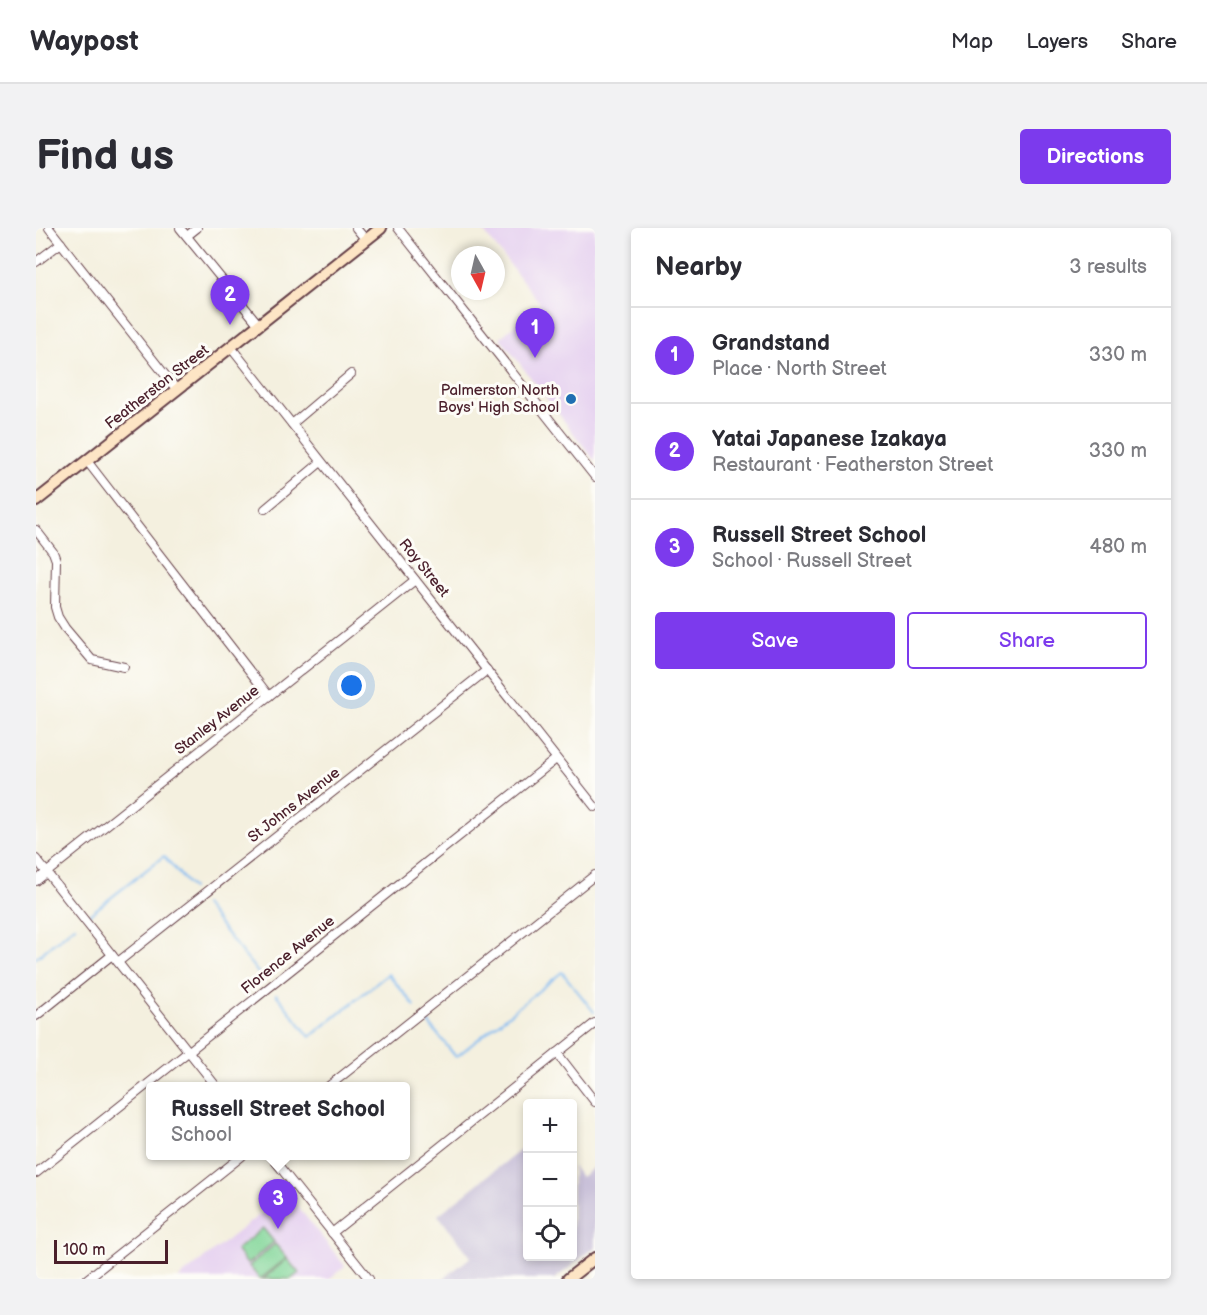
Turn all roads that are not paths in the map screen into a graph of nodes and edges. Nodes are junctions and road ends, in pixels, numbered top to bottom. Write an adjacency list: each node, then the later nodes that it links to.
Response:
1 (49, 228): 9 (street)
2 (180, 228): 7 (street)
3 (197, 228): 7 (street)
4 (356, 228): 8 (street)
5 (381, 228): 8 (main road, Featherston Street)
6 (398, 228): 18 (street)
7 (187, 236): 11 (street)
8 (366, 240): 11 (main road, Featherston Street)
9 (61, 243): 10 (street); 14 (street)
10 (36, 262)
11 (259, 325): 12 (main road, Featherston Street)
12 (231, 347): 14 (main road, Featherston Street); 15 (street, Roy Street)
13 (351, 374): 15 (street)
14 (177, 390): 16 (main road, Featherston Street)
15 (292, 424): 17 (street, Roy Street)
16 (87, 461): 19 (main road, Featherston Street); 25 (street)
17 (321, 462): 20 (street); 22 (street, Roy Street)
18 (595, 477)
19 (36, 501)
20 (265, 509)
21 (36, 530): 23 (street)
22 (416, 580): 24 (street, Roy Street); 25 (street, Stanley Avenue)
23 (124, 667)
24 (487, 670): 26 (street, Roy Street); 33 (street, St Johns Avenue)
25 (269, 696): 29 (street, Stanley Avenue)
26 (556, 759): 27 (street, Roy Street); 36 (street, Florence Avenue)
27 (595, 807)
28 (36, 859): 29 (street)
29 (47, 873): 31 (street, Stanley Avenue); 32 (street)
30 (595, 875): 40 (street)
31 (36, 881)
32 (112, 955): 33 (street); 34 (street)
33 (118, 962): 36 (street)
34 (36, 1016)
35 (595, 1023): 37 (street)
36 (188, 1052): 38 (street, Florence Avenue); 39 (street)
37 (557, 1053): 42 (street); 46 (street)
38 (150, 1082)
39 (213, 1082)
40 (334, 1082)
41 (146, 1085): 45 (street, Florence Avenue)
42 (595, 1102)
43 (236, 1160): 48 (street)
44 (276, 1160): 46 (street)
45 (36, 1173)
46 (332, 1233): 49 (street)
47 (595, 1258): 50 (main road)
48 (87, 1279)
49 (369, 1279)
50 (568, 1279)

